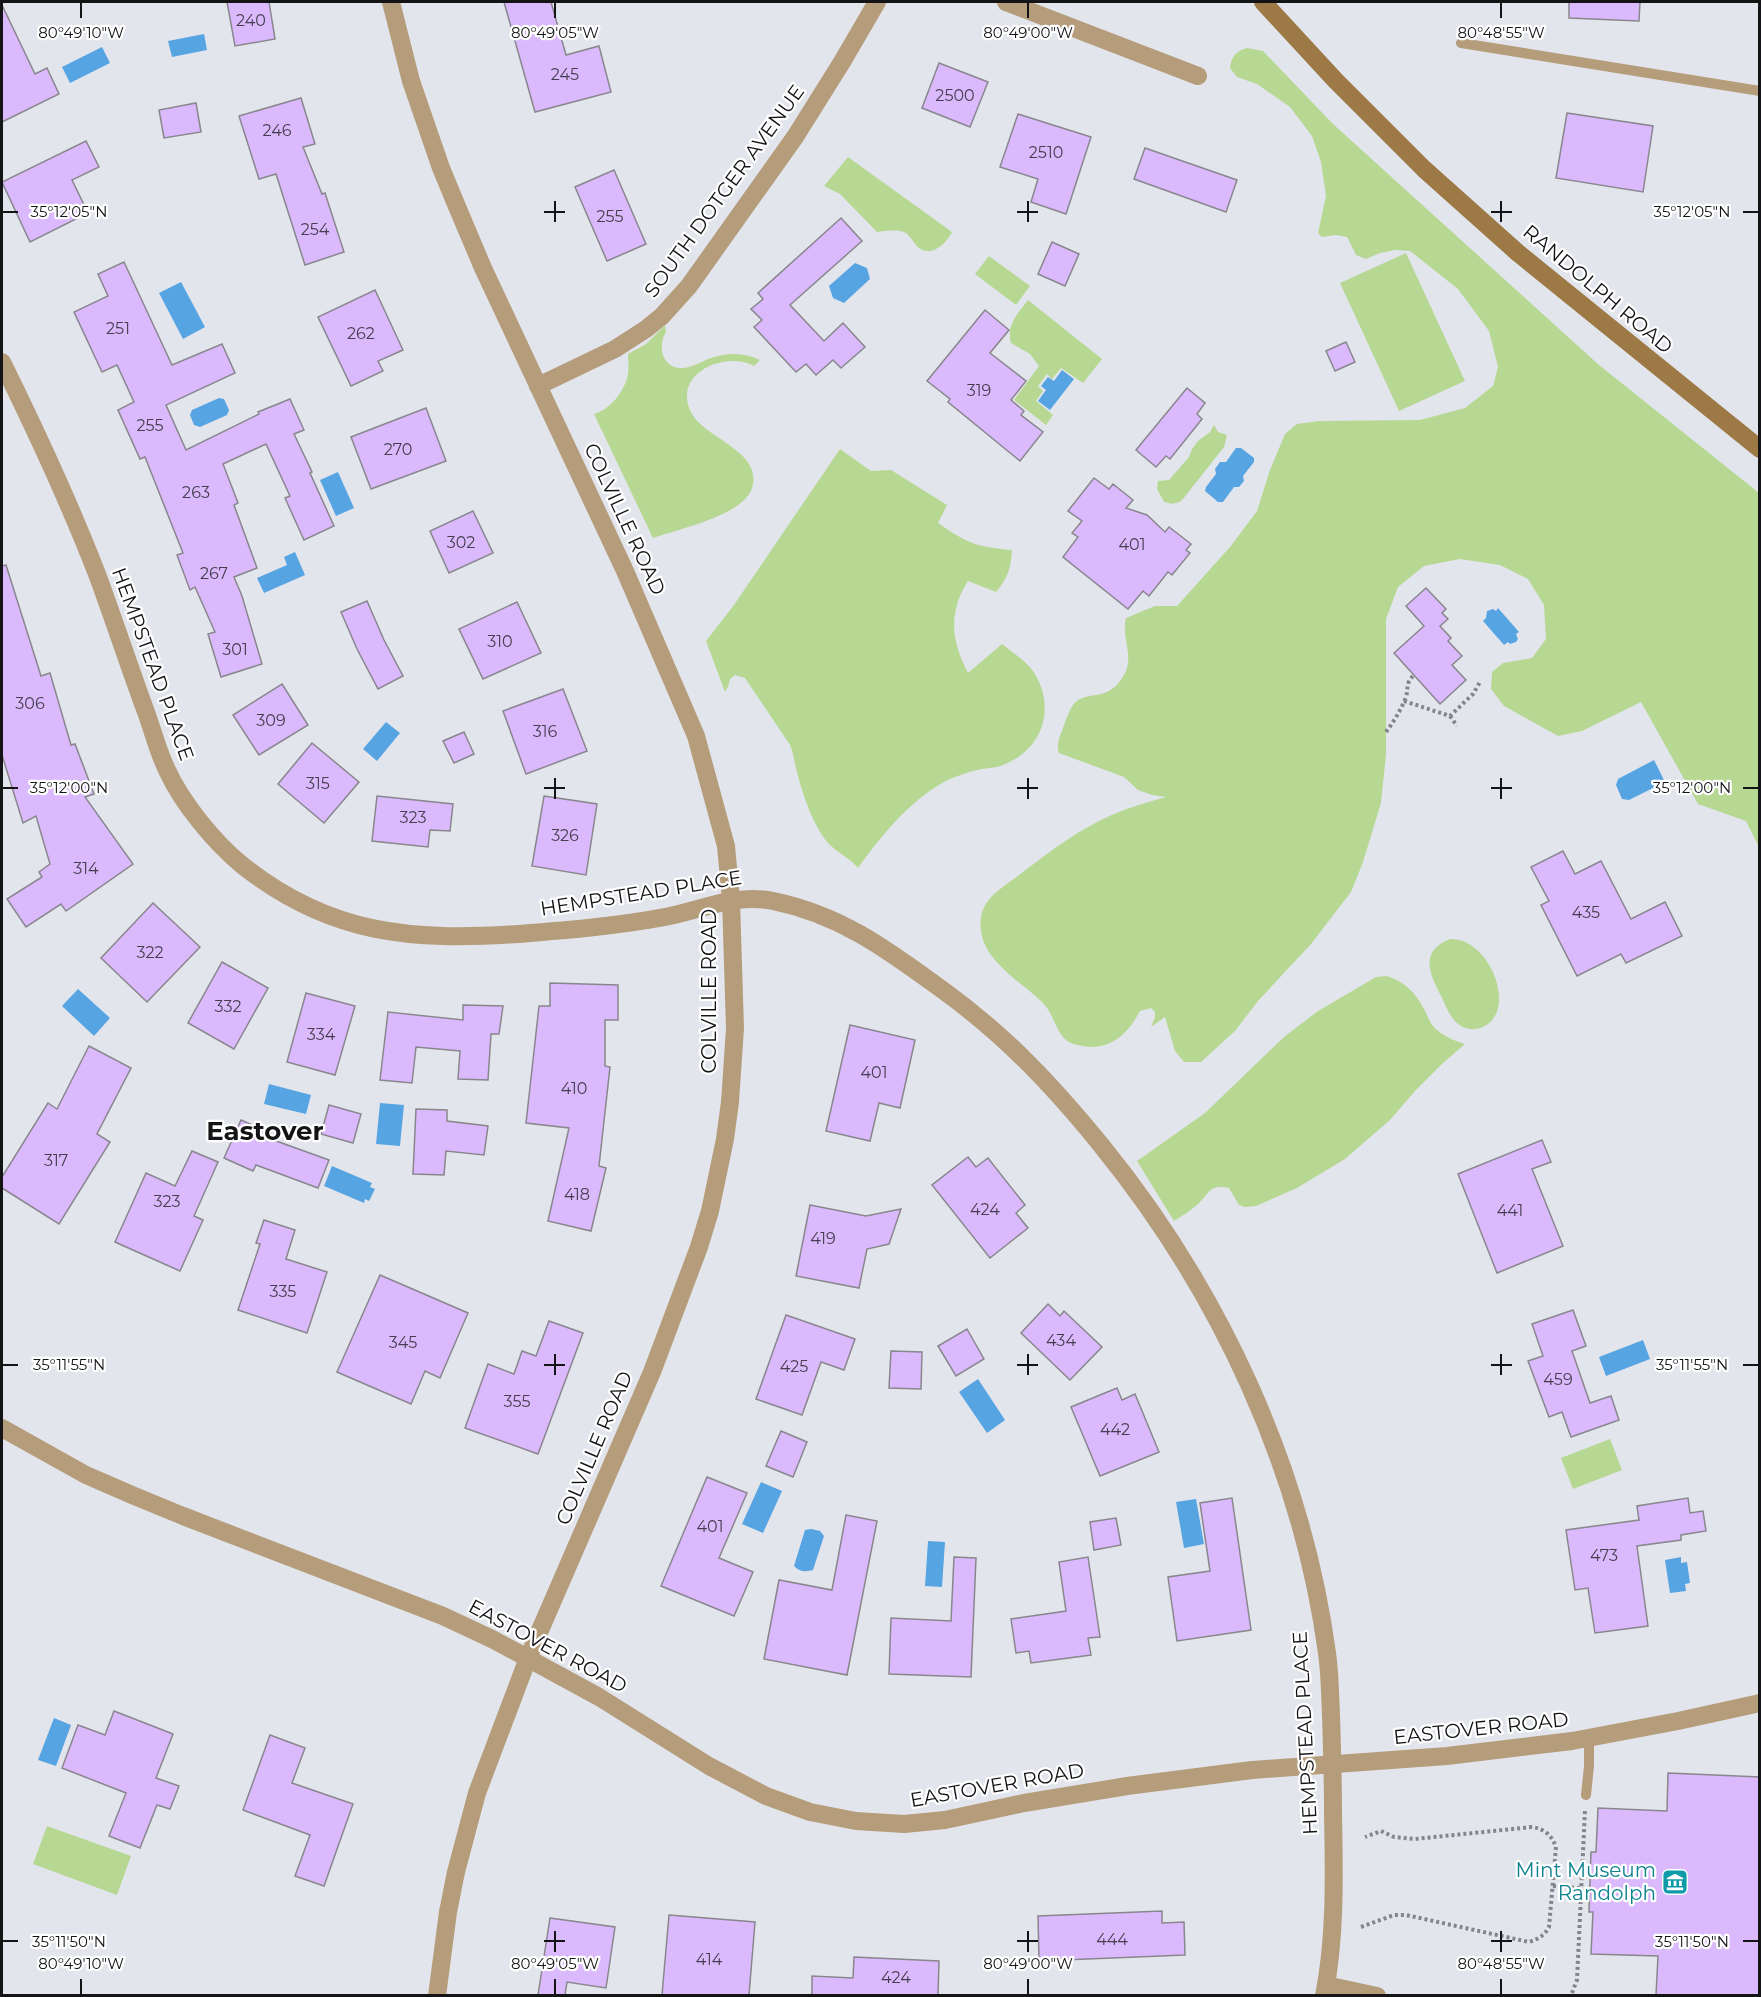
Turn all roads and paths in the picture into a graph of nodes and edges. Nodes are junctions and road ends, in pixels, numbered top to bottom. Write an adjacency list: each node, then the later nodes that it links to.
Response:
1 (391, 2): 9 (street, COLVILLE ROAD)
2 (877, 2): 9 (street, SOUTH DOTGER AVENUE)
3 (1006, 2): 6 (street)
4 (1263, 2): 10 (main road, RANDOLPH ROAD)
5 (1461, 43): 7 (lane)
6 (1198, 76)
7 (1760, 91)
8 (2, 362): 17 (street, HEMPSTEAD PLACE)
9 (538, 386): 17 (street, COLVILLE ROAD)
10 (1760, 449)
11 (1414, 675): 13 (path)
12 (1480, 682): 14 (path)
13 (1404, 702): 14 (path); 16 (path)
14 (1450, 716): 15 (path)
15 (1456, 726)
16 (1386, 732)
17 (731, 900): 19 (street, COLVILLE ROAD); 22 (street, HEMPSTEAD PLACE)
18 (2, 1428): 19 (street, EASTOVER ROAD)
19 (528, 1658): 22 (street, EASTOVER ROAD); 30 (street, COLVILLE ROAD)
20 (1760, 1703): 21 (street, EASTOVER ROAD)
21 (1589, 1738): 22 (street, EASTOVER ROAD); 23 (lane)
22 (1333, 1766): 28 (street, HEMPSTEAD PLACE)
23 (1586, 1794): 26 (path)
24 (1365, 1837): 25 (path)
25 (1553, 1886): 26 (path); 27 (path)
26 (1581, 1888): 29 (path)
27 (1361, 1927)
28 (1325, 1990): 31 (street)
29 (1572, 1993)
30 (436, 1995)
31 (1377, 1995)

